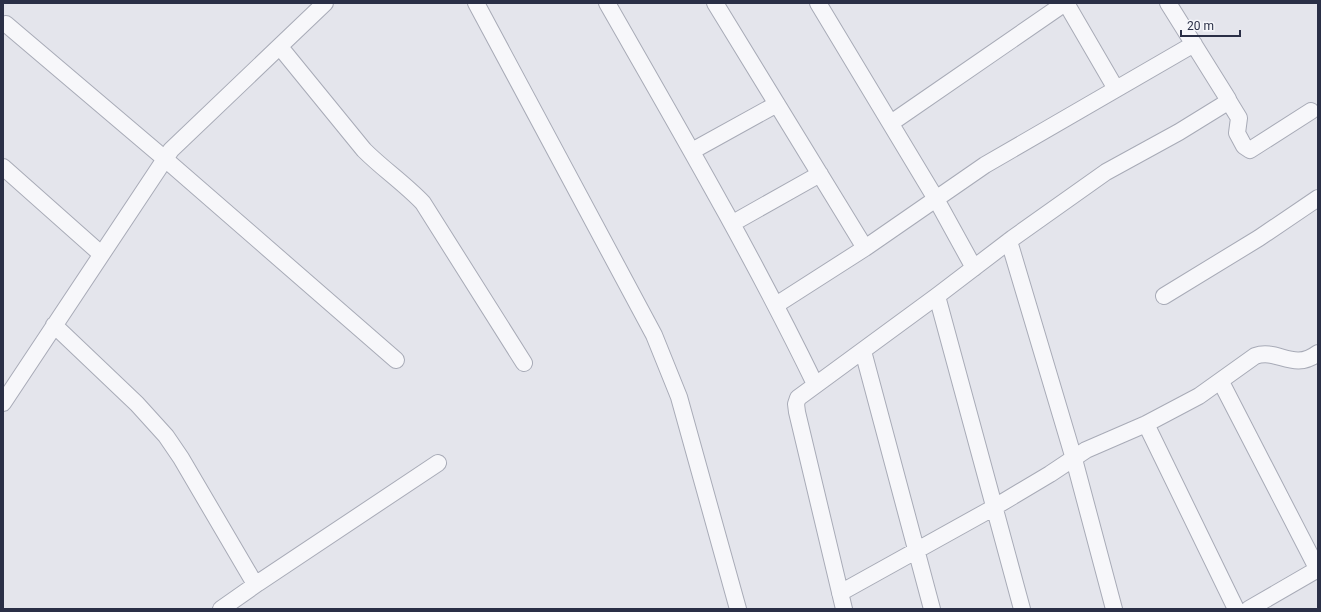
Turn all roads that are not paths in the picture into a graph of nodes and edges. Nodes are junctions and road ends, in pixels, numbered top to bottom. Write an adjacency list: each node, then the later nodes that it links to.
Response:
1 (325, 3): 10 (street)
2 (476, 3): 47 (street)
3 (608, 3): 16 (street)
4 (715, 3): 13 (street)
5 (818, 3): 15 (street)
6 (1066, 3): 11 (street); 15 (street)
7 (1168, 3): 9 (street)
8 (6, 24): 17 (street)
9 (1194, 44): 11 (street); 12 (street)
10 (280, 47): 17 (street); 34 (street)
11 (1116, 89): 21 (street)
12 (1228, 100): 14 (street); 23 (street)
13 (777, 104): 16 (street); 19 (street)
14 (1311, 111)
15 (891, 123): 21 (street)
16 (692, 151): 22 (street)
17 (165, 159): 25 (street); 33 (street)
18 (3, 167): 25 (street)
19 (820, 174): 22 (street); 24 (street)
20 (1318, 198): 28 (street)
21 (936, 199): 24 (street); 26 (street)
22 (733, 223): 29 (street)
23 (1009, 241): 26 (street); 39 (street)
24 (865, 248): 29 (street)
25 (101, 254): 30 (street)
26 (974, 268): 27 (street)
27 (937, 296): 31 (street); 41 (street)
28 (1164, 296)
29 (776, 305): 36 (street)
30 (54, 325): 37 (street); 44 (street)
31 (863, 350): 36 (street); 42 (street)
32 (1318, 353): 35 (street)
33 (396, 360)
34 (524, 363)
35 (1221, 382): 38 (street); 43 (street)
36 (815, 384): 45 (street)
37 (3, 403)
38 (1146, 424): 39 (street); 52 (street)
39 (1074, 459): 41 (street); 51 (street)
40 (438, 463): 44 (street)
41 (993, 508): 42 (street); 50 (street)
42 (916, 550): 45 (street); 49 (street)
43 (1318, 570): 53 (street)
44 (258, 583): 46 (street)
45 (840, 593): 48 (street)
46 (221, 609)
47 (738, 609)
48 (844, 609)
49 (932, 609)
50 (1022, 609)
51 (1114, 609)
52 (1236, 609)
53 (1249, 609)

